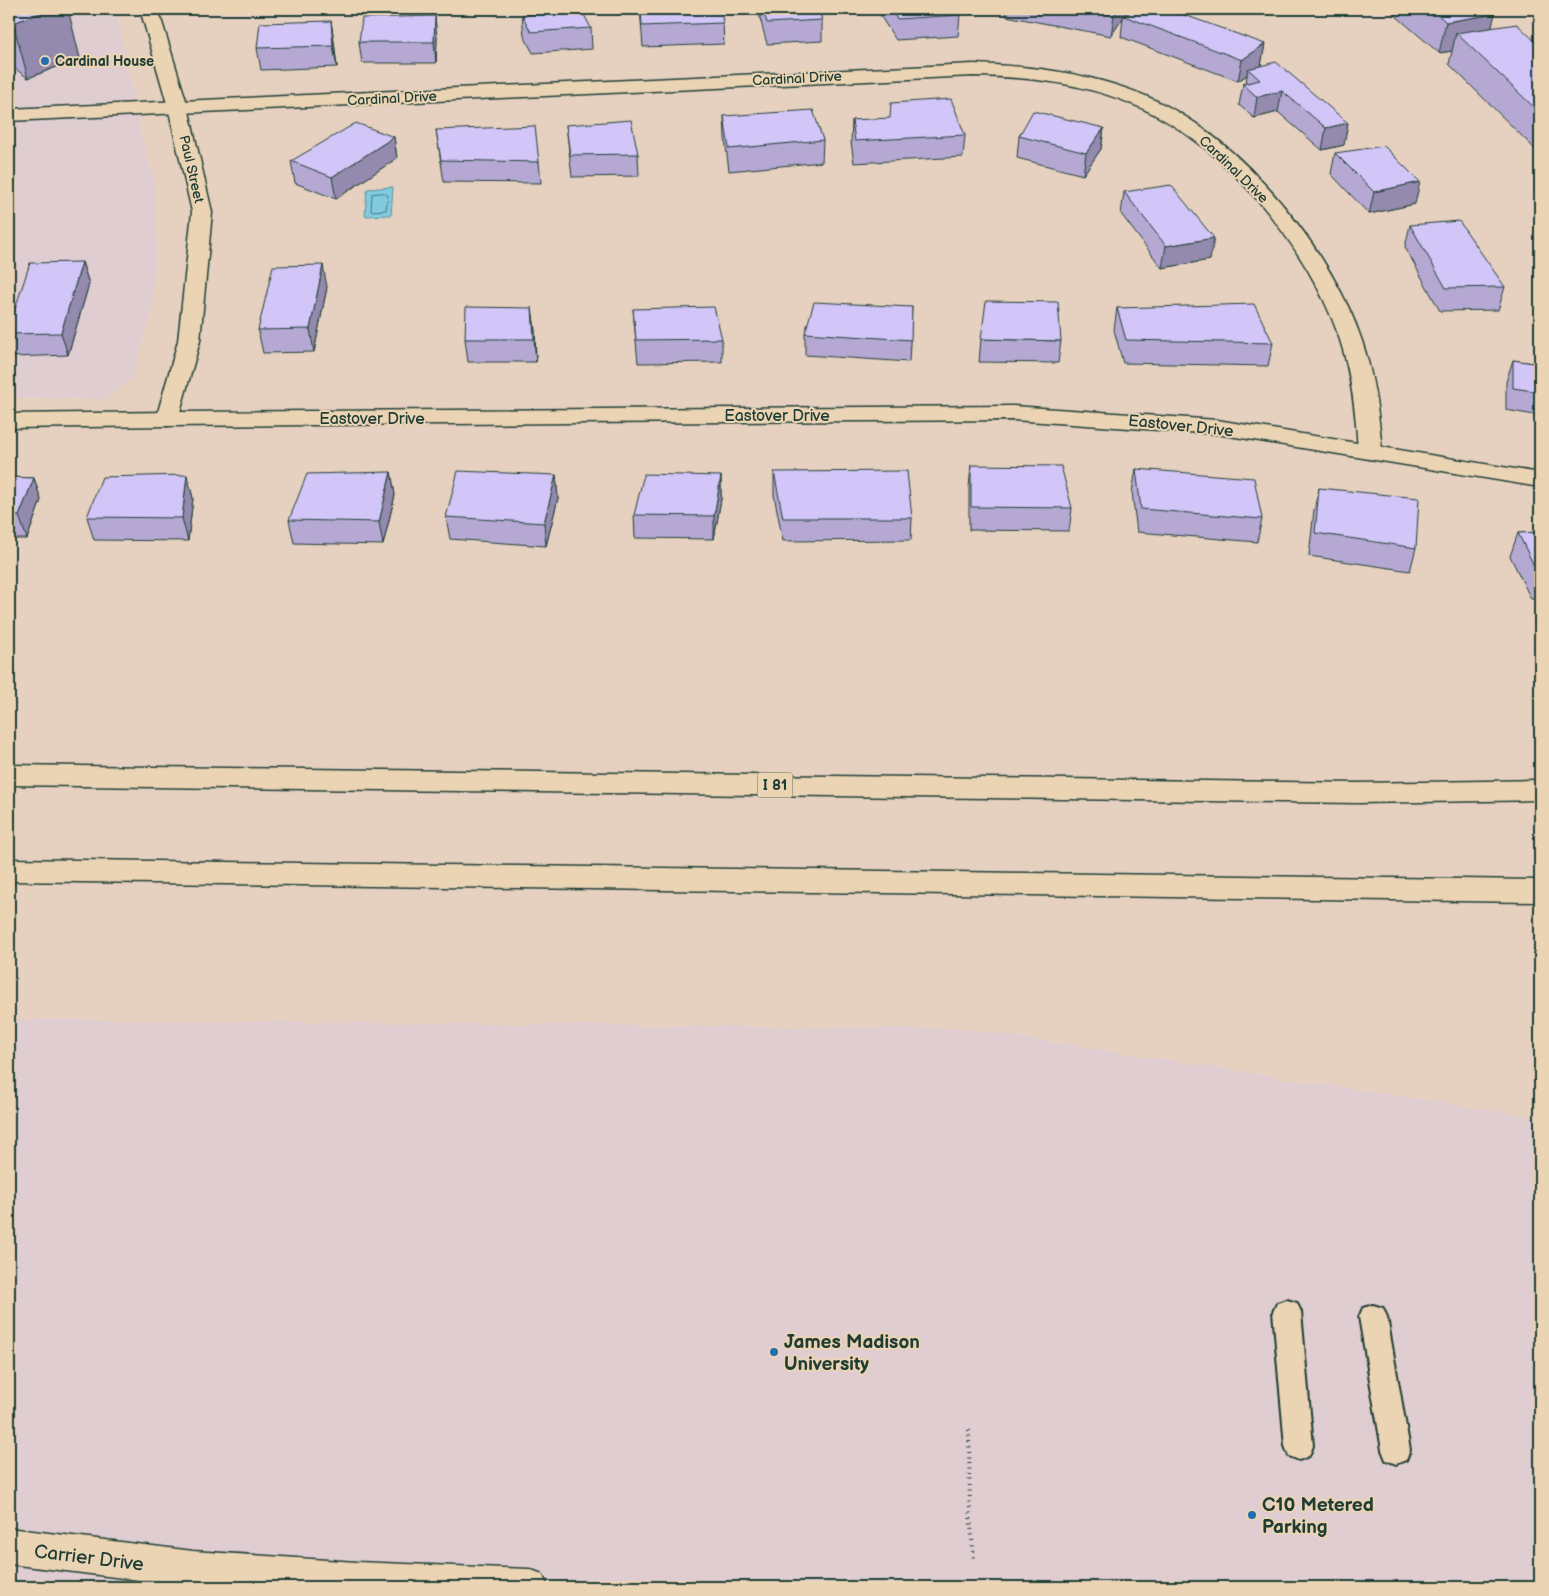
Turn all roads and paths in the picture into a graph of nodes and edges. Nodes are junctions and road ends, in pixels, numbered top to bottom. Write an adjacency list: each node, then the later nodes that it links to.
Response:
1 (149, 9): 2 (main road, Paul Street)
2 (178, 107): 3 (main road, Cardinal Drive); 4 (main road, Paul Street); 6 (main road, Cardinal Drive)
3 (9, 115)
4 (167, 419): 5 (main road, Eastover Drive); 6 (main road, Eastover Drive)
5 (9, 421)
6 (1370, 452): 7 (main road, Eastover Drive)
7 (1540, 480)
8 (9, 775): 9 (main road, I 81)
9 (1540, 790)
10 (9, 870): 11 (main road)
11 (1540, 891)
12 (1287, 1312): 15 (lane)
13 (1373, 1317): 16 (lane)
14 (969, 1430): 18 (path)
15 (1300, 1446)
16 (1396, 1450)
17 (9, 1546): 19 (main road, Carrier Drive)
18 (974, 1560)
19 (529, 1587)

